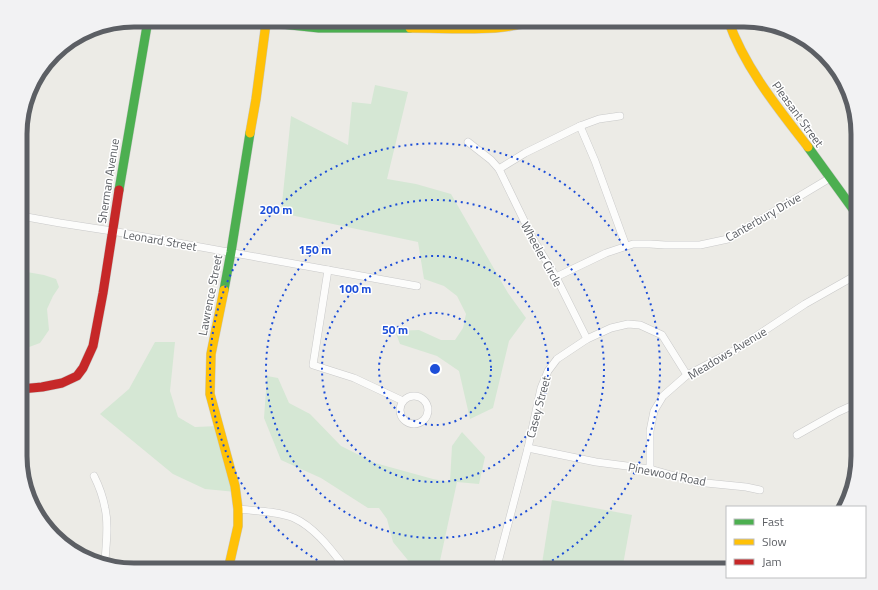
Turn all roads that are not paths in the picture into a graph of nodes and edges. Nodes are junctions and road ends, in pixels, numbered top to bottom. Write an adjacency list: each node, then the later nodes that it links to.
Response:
1 (147, 27): 13 (street, Sherman Avenue)
2 (265, 27): 15 (street, Lawrence Street)
3 (398, 27): 4 (street)
4 (503, 27)
5 (731, 27): 10 (street, Pleasant Street)
6 (620, 116): 7 (street)
7 (580, 126): 9 (street); 14 (street)
8 (468, 142): 9 (street, Wheeler Circle)
9 (499, 170): 17 (street, Wheeler Circle)
10 (830, 178): 11 (street, Pleasant Street); 14 (street, Canterbury Drive)
11 (851, 206)
12 (27, 217): 13 (street, Leonard Street)
13 (112, 231): 15 (street, Leonard Street); 22 (street, Sherman Avenue)
14 (626, 246): 17 (street, Canterbury Drive)
15 (231, 252): 16 (street, Leonard Street); 30 (street, Lawrence Street)
16 (328, 270): 19 (street, Leonard Street); 23 (street)
17 (556, 277): 20 (street, Wheeler Circle)
18 (851, 278): 21 (street, Meadows Avenue)
19 (417, 286)
20 (587, 339): 21 (street, Casey Street); 26 (street, Casey Street)
21 (688, 375): 27 (street, Meadows Avenue)
22 (27, 388)
23 (403, 401): 23 (street)
24 (851, 406): 25 (street)
25 (797, 435)
26 (528, 448): 27 (street, Pinewood Road); 34 (street, Casey Street)
27 (650, 469): 29 (street, Pinewood Road)
28 (94, 476): 31 (street)
29 (760, 490)
30 (238, 509): 32 (street, Lawrence Street); 33 (street)
31 (105, 559)
32 (230, 563)
33 (341, 563)
34 (498, 563)

